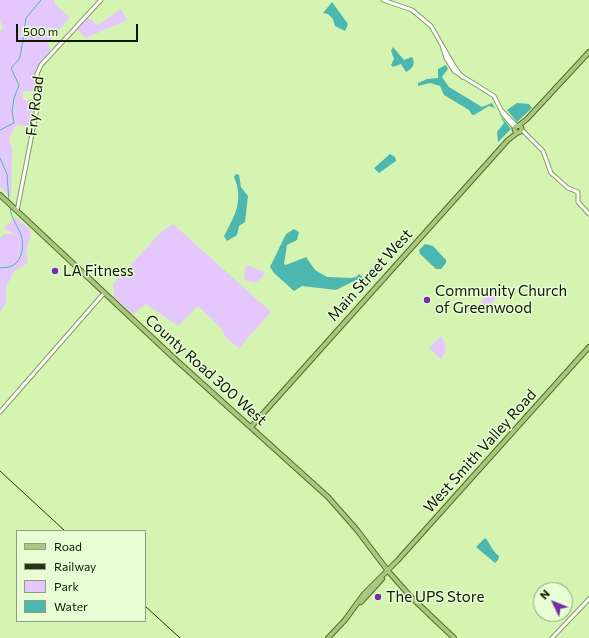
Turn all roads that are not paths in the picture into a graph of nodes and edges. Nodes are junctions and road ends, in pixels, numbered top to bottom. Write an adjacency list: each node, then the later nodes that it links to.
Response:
1 (101, 0): 6 (street, Fry Road)
2 (383, 0): 4 (street)
3 (589, 52): 4 (main road, Main Street West)
4 (518, 129): 7 (street); 11 (main road, Main Street West)
5 (1, 196): 6 (main road, County Road 300 West)
6 (17, 210): 8 (main road, County Road 300 West)
7 (589, 214)
8 (104, 293): 10 (street); 11 (main road, County Road 300 West)
9 (589, 347): 12 (main road, West Smith Valley Road)
10 (0, 412)
11 (251, 427): 12 (main road, County Road 300 West)
12 (388, 571): 14 (main road, West Smith Valley Road); 15 (main road, County Road 300 West)
13 (589, 599): 16 (street)
14 (328, 638)
15 (454, 638)
16 (552, 638)

